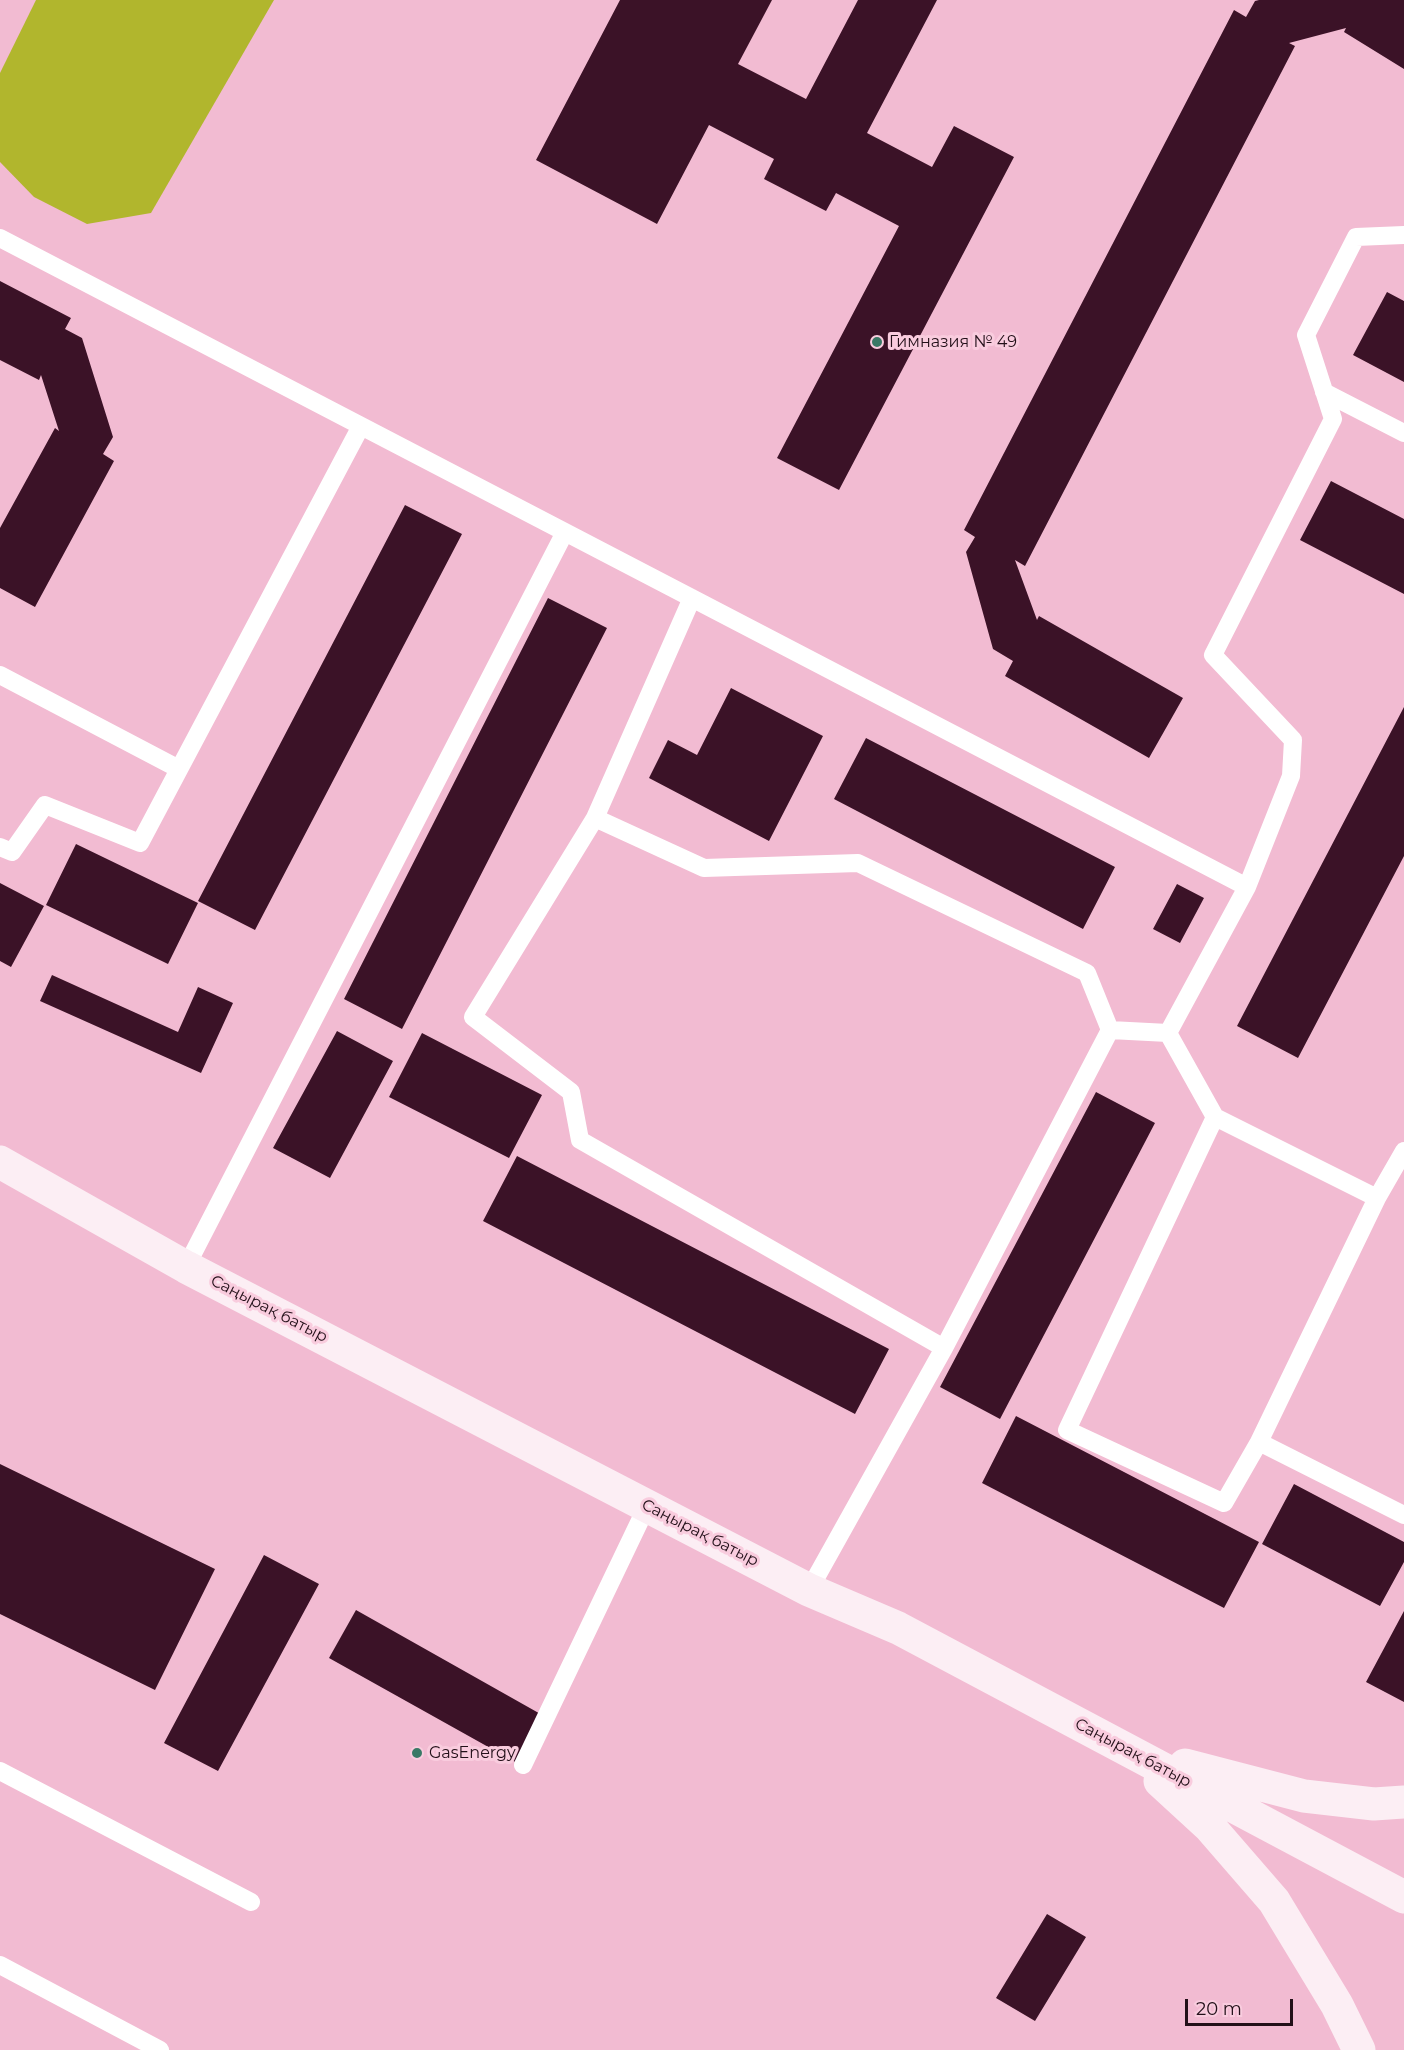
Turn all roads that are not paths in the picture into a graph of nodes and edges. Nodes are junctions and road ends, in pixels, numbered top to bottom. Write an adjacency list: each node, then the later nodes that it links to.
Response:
1 (1404, 235): 3 (lane)
2 (0, 238): 4 (lane)
3 (1324, 392): 5 (lane); 12 (lane)
4 (361, 426): 6 (lane); 9 (lane)
5 (1404, 434)
6 (565, 532): 7 (lane); 19 (lane)
7 (692, 598): 10 (lane); 12 (lane)
8 (0, 675): 9 (lane)
9 (179, 770): 11 (lane)
10 (595, 818): 13 (lane); 20 (lane)
11 (0, 847)
12 (1247, 887): 14 (lane)
13 (1110, 1030): 14 (lane); 20 (lane)
14 (1168, 1033): 15 (lane)
15 (1215, 1117): 18 (lane); 21 (lane)
16 (1404, 1152): 18 (lane)
17 (0, 1162): 19 (street, Саңырақ батыр)
18 (1377, 1198): 21 (lane)
19 (186, 1267): 22 (street, Саңырақ батыр)
20 (944, 1348): 24 (lane)
21 (1259, 1442): 23 (lane)
22 (647, 1506): 24 (street, Саңырақ батыр); 26 (lane)
23 (1404, 1515)
24 (808, 1590): 25 (street, Саңырақ батыр)
25 (1124, 1748): 28 (street); 29 (street, Саңырақ батыр); 33 (street)
26 (523, 1765)
27 (0, 1772): 30 (lane)
28 (1404, 1802)
29 (1404, 1897)
30 (251, 1902)
31 (0, 1965): 32 (lane)
32 (160, 2050)
33 (1359, 2050)

